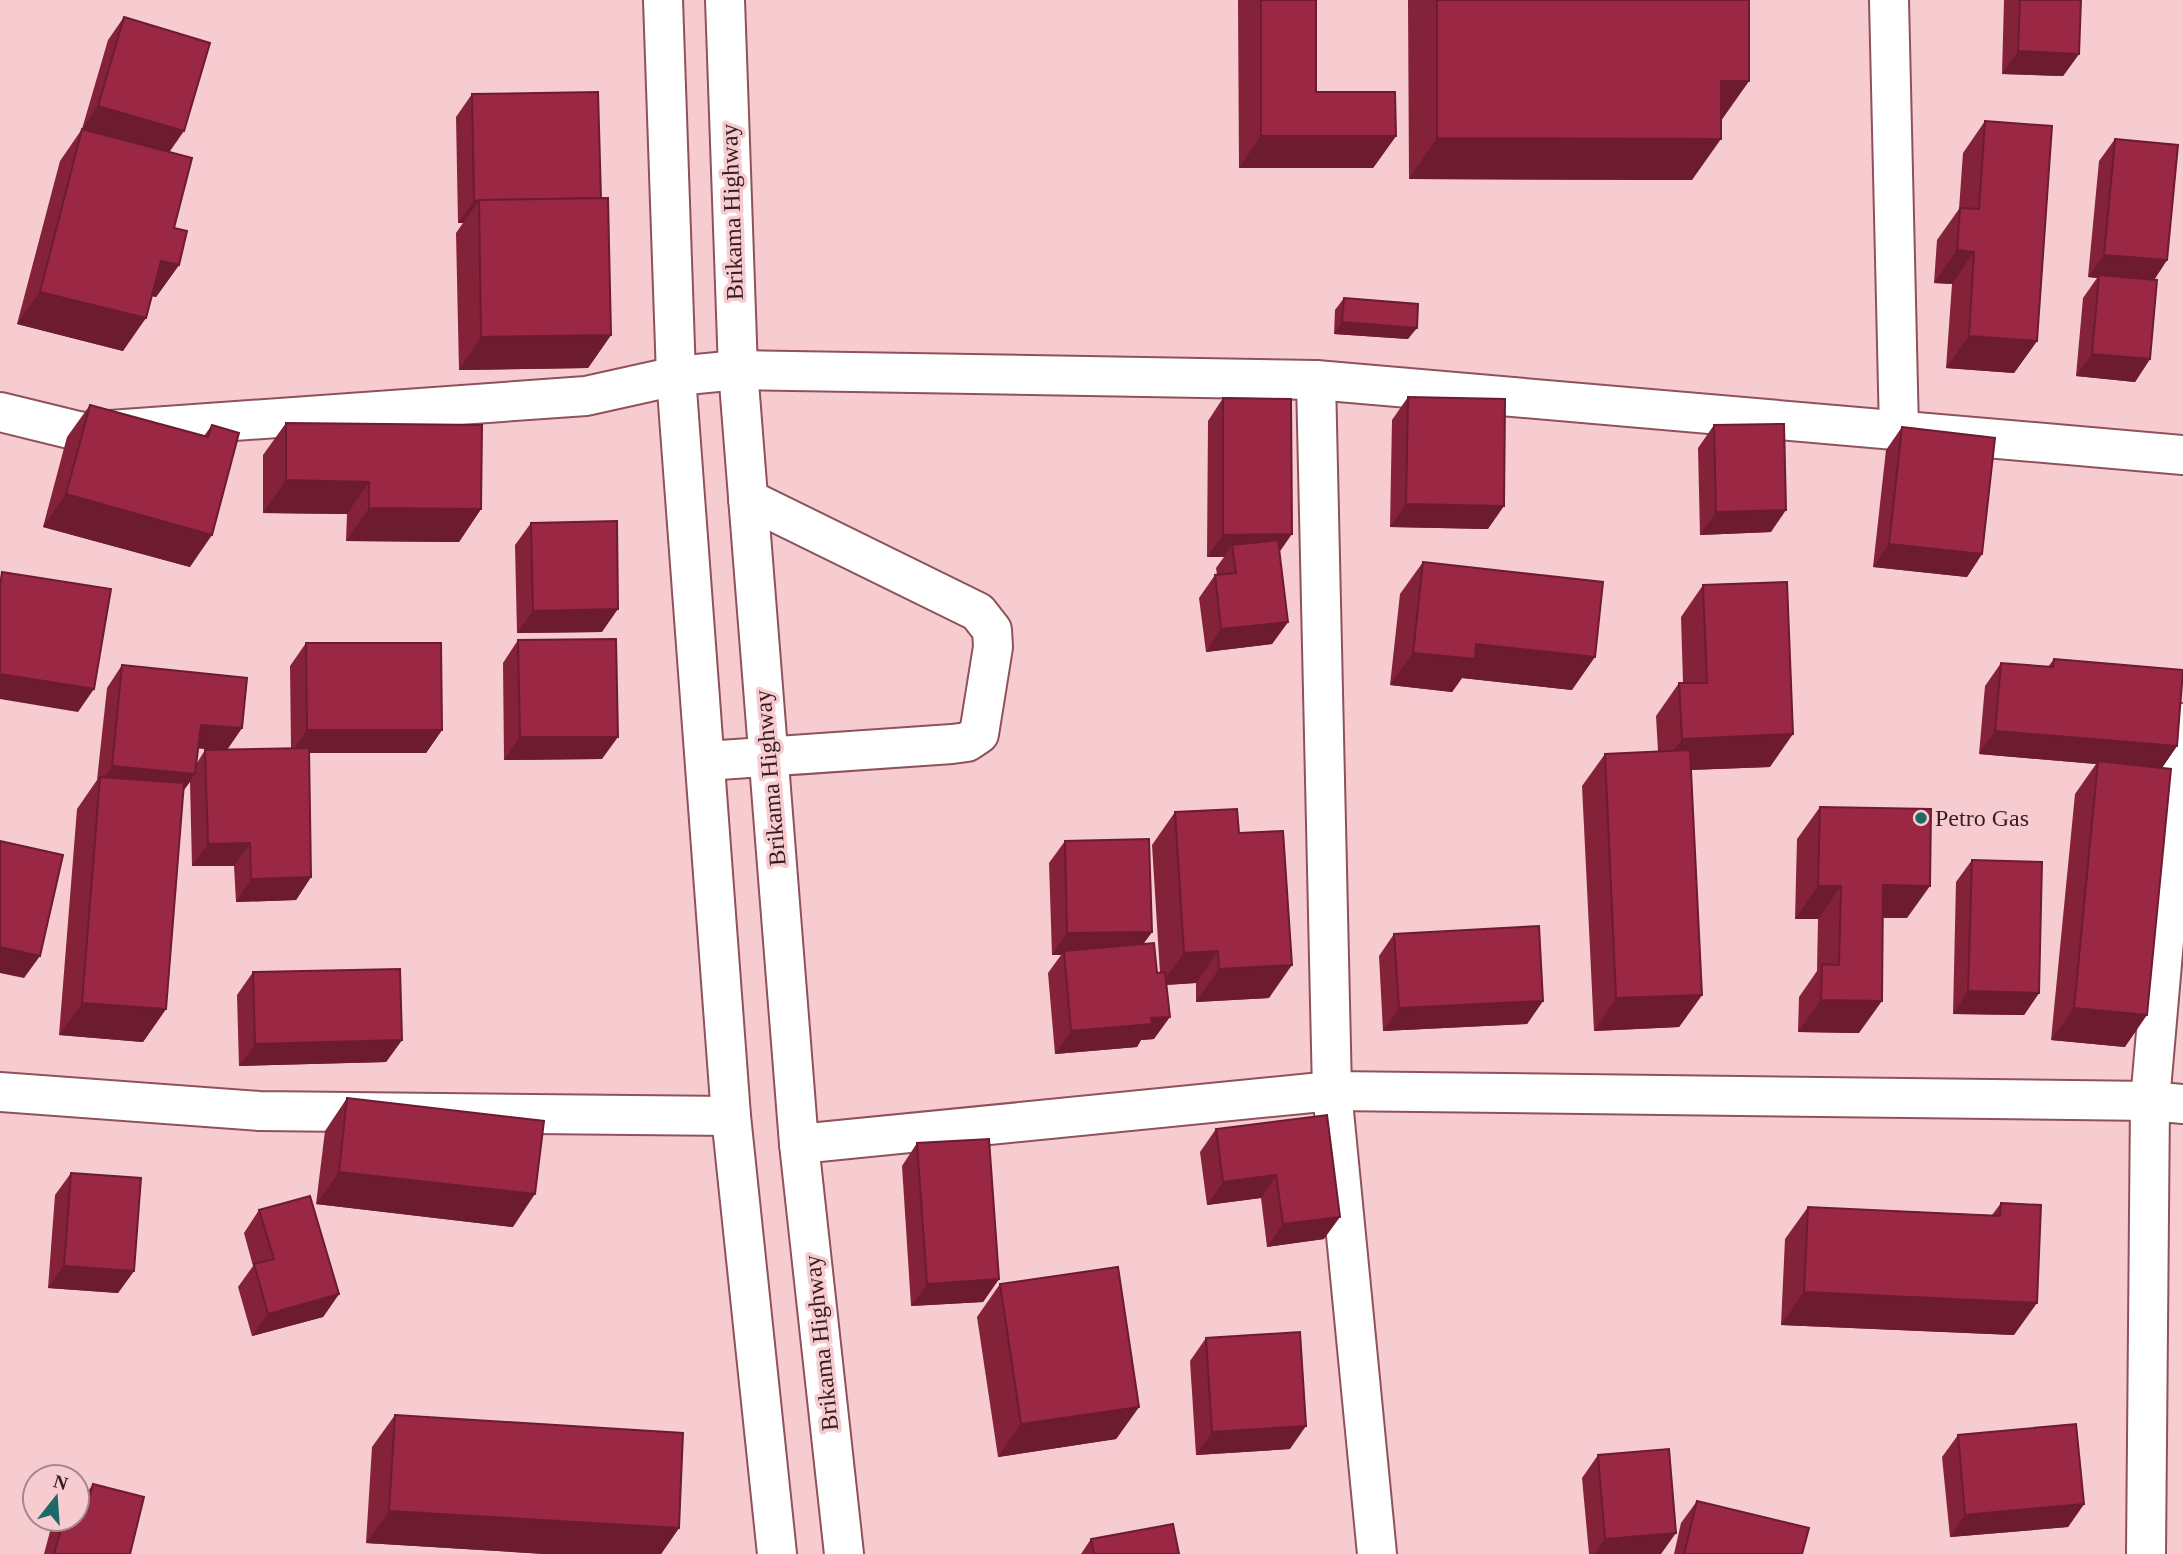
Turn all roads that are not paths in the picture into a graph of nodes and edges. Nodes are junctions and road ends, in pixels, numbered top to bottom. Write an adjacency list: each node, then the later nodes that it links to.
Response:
1 (663, 0): 5 (main road)
2 (725, 0): 4 (main road, Brikama Highway)
3 (1889, 0): 8 (main road)
4 (738, 370): 5 (main road); 6 (main road); 10 (main road, Brikama Highway)
5 (676, 376): 7 (main road); 13 (main road)
6 (1316, 380): 8 (main road); 14 (main road)
7 (0, 412)
8 (1899, 431): 9 (main road)
9 (2183, 455)
10 (748, 499): 12 (main road, Brikama Highway); 12 (main road)
11 (2183, 723): 16 (main road)
12 (769, 758): 13 (main road); 18 (main road, Brikama Highway)
13 (705, 761): 17 (main road)
14 (1332, 1091): 16 (main road); 18 (main road); 21 (main road)
15 (0, 1092): 17 (main road)
16 (2166, 1103): 22 (main road)
17 (731, 1116): 19 (main road)
18 (799, 1144): 20 (main road, Brikama Highway)
19 (777, 1554)
20 (844, 1554)
21 (1377, 1554)
22 (2146, 1554)

